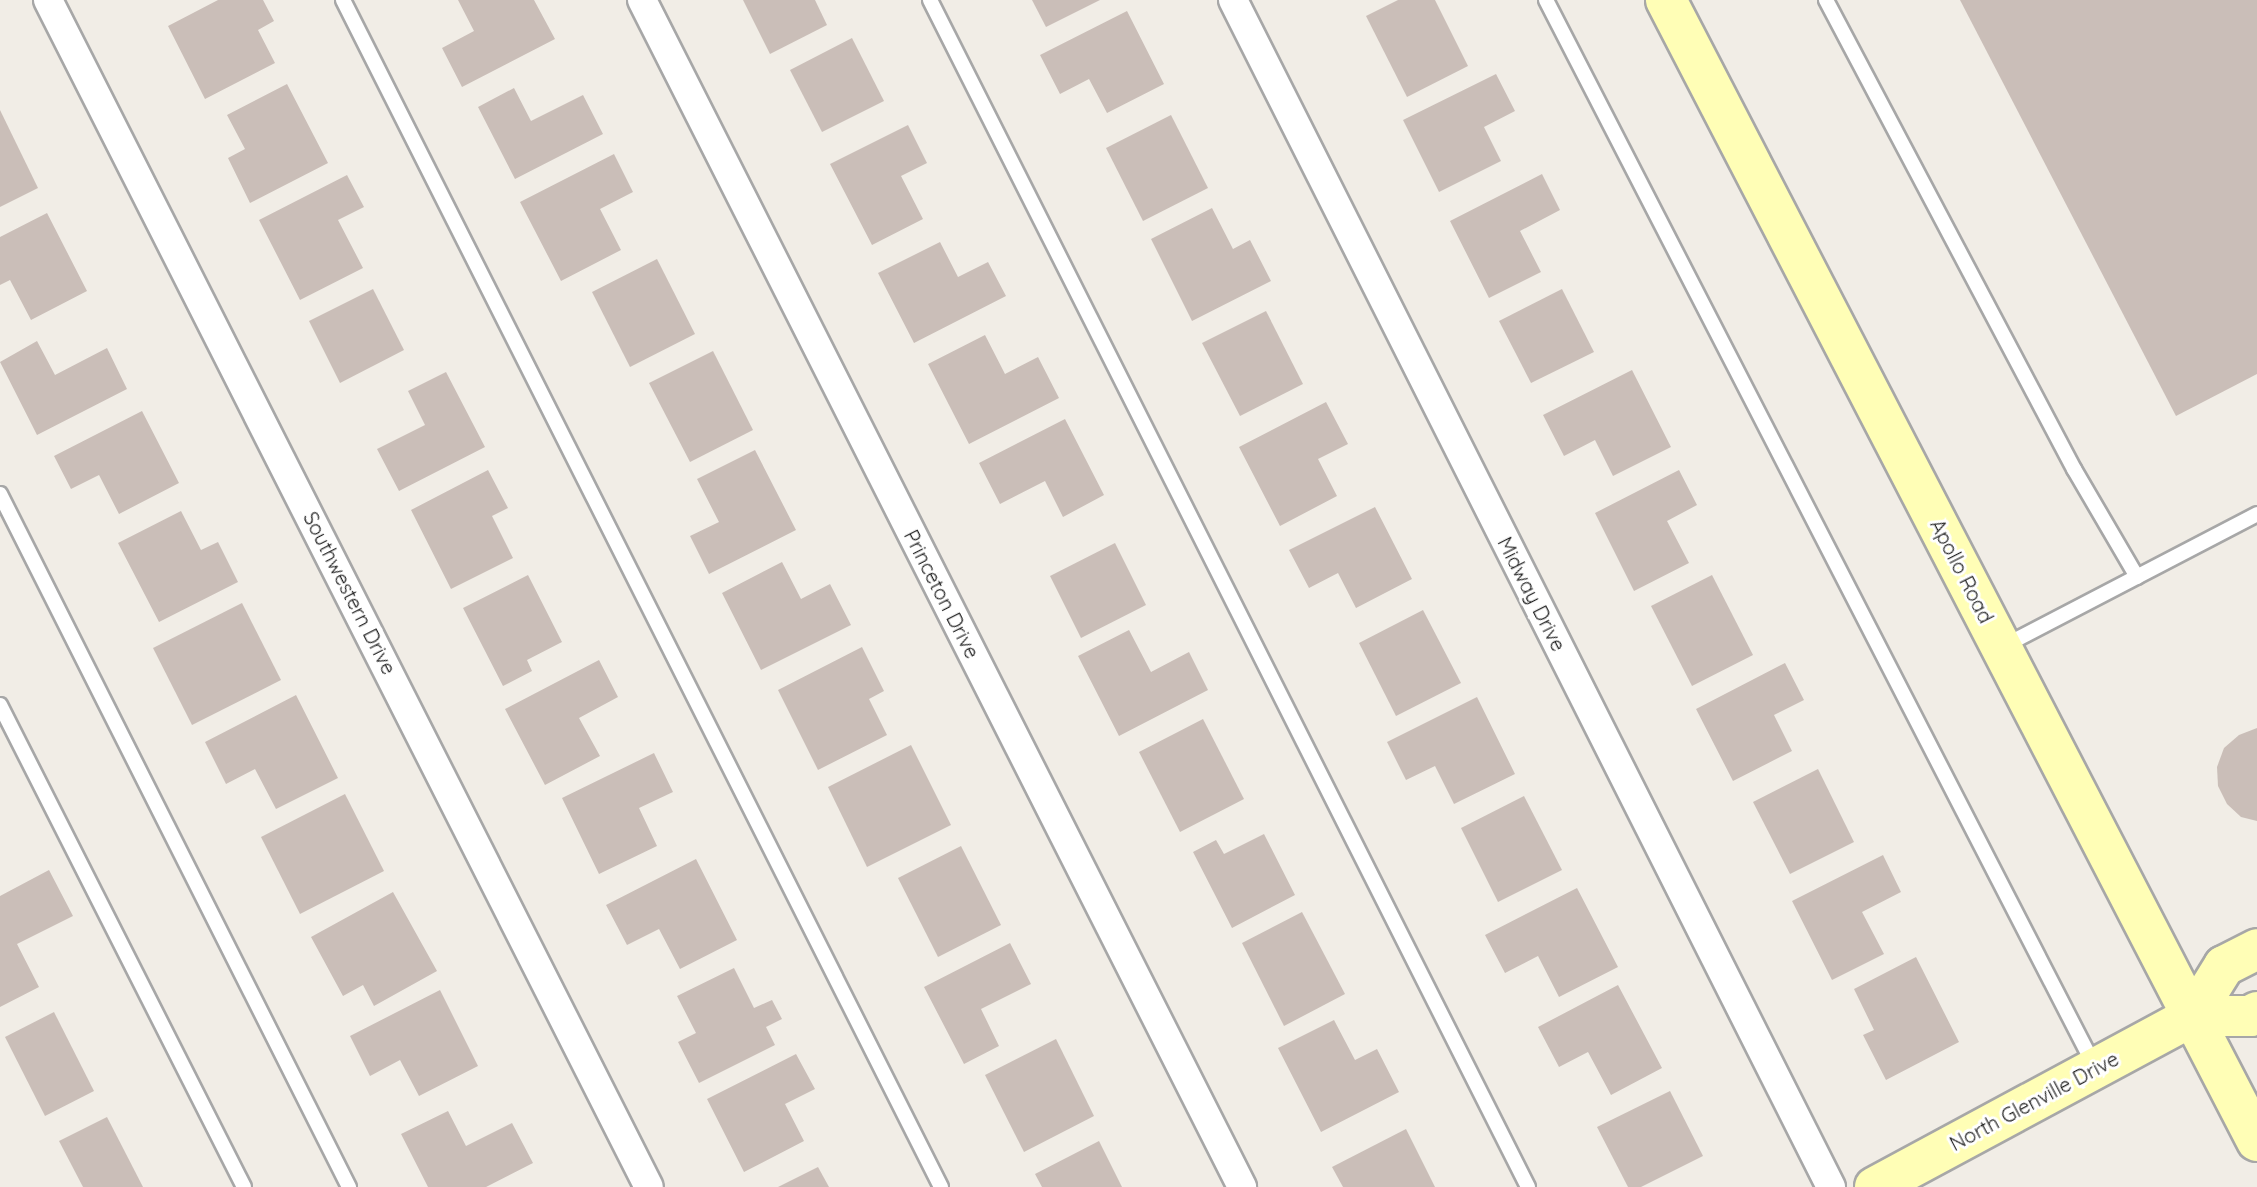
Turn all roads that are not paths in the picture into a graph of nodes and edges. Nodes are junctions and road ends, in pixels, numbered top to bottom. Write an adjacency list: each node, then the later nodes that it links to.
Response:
1 (48, 0): 21 (street, Southwestern Drive)
2 (343, 0): 22 (lane)
3 (642, 0): 23 (street, Princeton Drive)
4 (930, 0): 24 (lane)
5 (1233, 0): 25 (street, Midway Drive)
6 (1546, 0): 17 (lane)
7 (1666, 0): 12 (street, Apollo Road)
8 (1826, 0): 11 (lane)
9 (0, 494): 20 (lane)
10 (2257, 514): 11 (lane)
11 (2137, 577): 12 (lane)
12 (2001, 647): 16 (street, Apollo Road)
13 (0, 705): 19 (lane)
14 (2257, 949): 16 (street)
15 (2257, 1012): 16 (street, North Glenville Drive)
16 (2193, 1016): 17 (street, North Glenville Drive); 18 (street, Apollo Road)
17 (2095, 1068): 26 (street, North Glenville Drive)
18 (2257, 1141)
19 (244, 1187)
20 (349, 1187)
21 (649, 1187)
22 (941, 1187)
23 (1242, 1187)
24 (1528, 1187)
25 (1831, 1187)
26 (1875, 1187)

